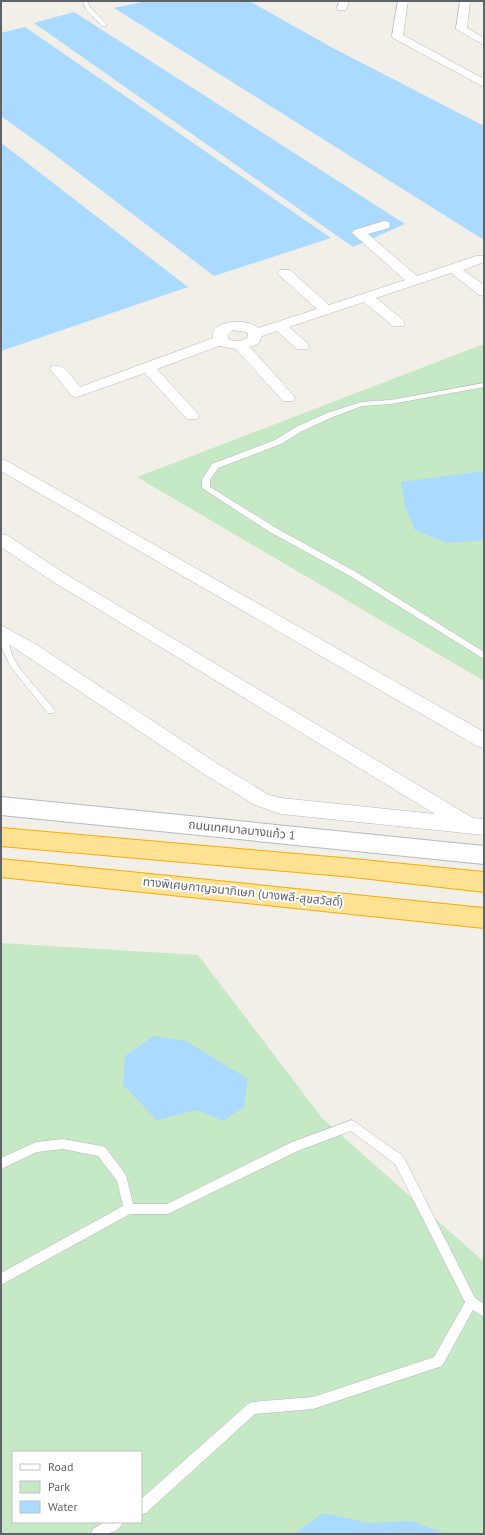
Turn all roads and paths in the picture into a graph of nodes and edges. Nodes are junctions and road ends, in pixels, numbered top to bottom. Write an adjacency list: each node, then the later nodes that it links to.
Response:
1 (85, 1): 4 (lane)
2 (403, 1): 6 (street)
3 (465, 1): 5 (street)
4 (104, 25)
5 (484, 42)
6 (483, 83)
7 (384, 225): 11 (street)
8 (481, 259): 9 (street)
9 (452, 268): 11 (street); 12 (street)
10 (285, 273): 14 (street)
11 (415, 281): 13 (street)
12 (484, 292)
13 (366, 297): 14 (street); 15 (street)
14 (326, 310): 16 (street)
15 (398, 323)
16 (279, 326): 17 (street); 20 (street)
17 (255, 334): 18 (street); 19 (street)
18 (221, 340): 19 (street); 21 (street)
19 (241, 346): 24 (street)
20 (302, 346)
21 (147, 368): 22 (street); 25 (street)
22 (57, 369)
23 (484, 385): 29 (lane)
24 (288, 398)
25 (192, 416)
26 (1, 464): 31 (street)
27 (1, 539): 33 (street)
28 (2, 631): 30 (lane); 33 (street)
29 (484, 656)
30 (52, 711)
31 (484, 741)
32 (1, 806): 35 (main road, ถนนเทศบาลบางแก้ว 1)
33 (477, 827)
34 (1, 836): 37 (highway)
35 (484, 855)
36 (1, 868): 38 (highway, ทางพิเศษกาญจนาภิเษก (บางพลี-สุขสวัสดิ์))
37 (484, 882)
38 (484, 918)
39 (1, 1164): 40 (lane)
40 (129, 1209): 41 (lane); 42 (lane)
41 (1, 1279)
42 (471, 1302): 43 (lane); 44 (lane)
43 (484, 1310)
44 (142, 1507)
45 (116, 1523): 46 (lane)
46 (98, 1534)

